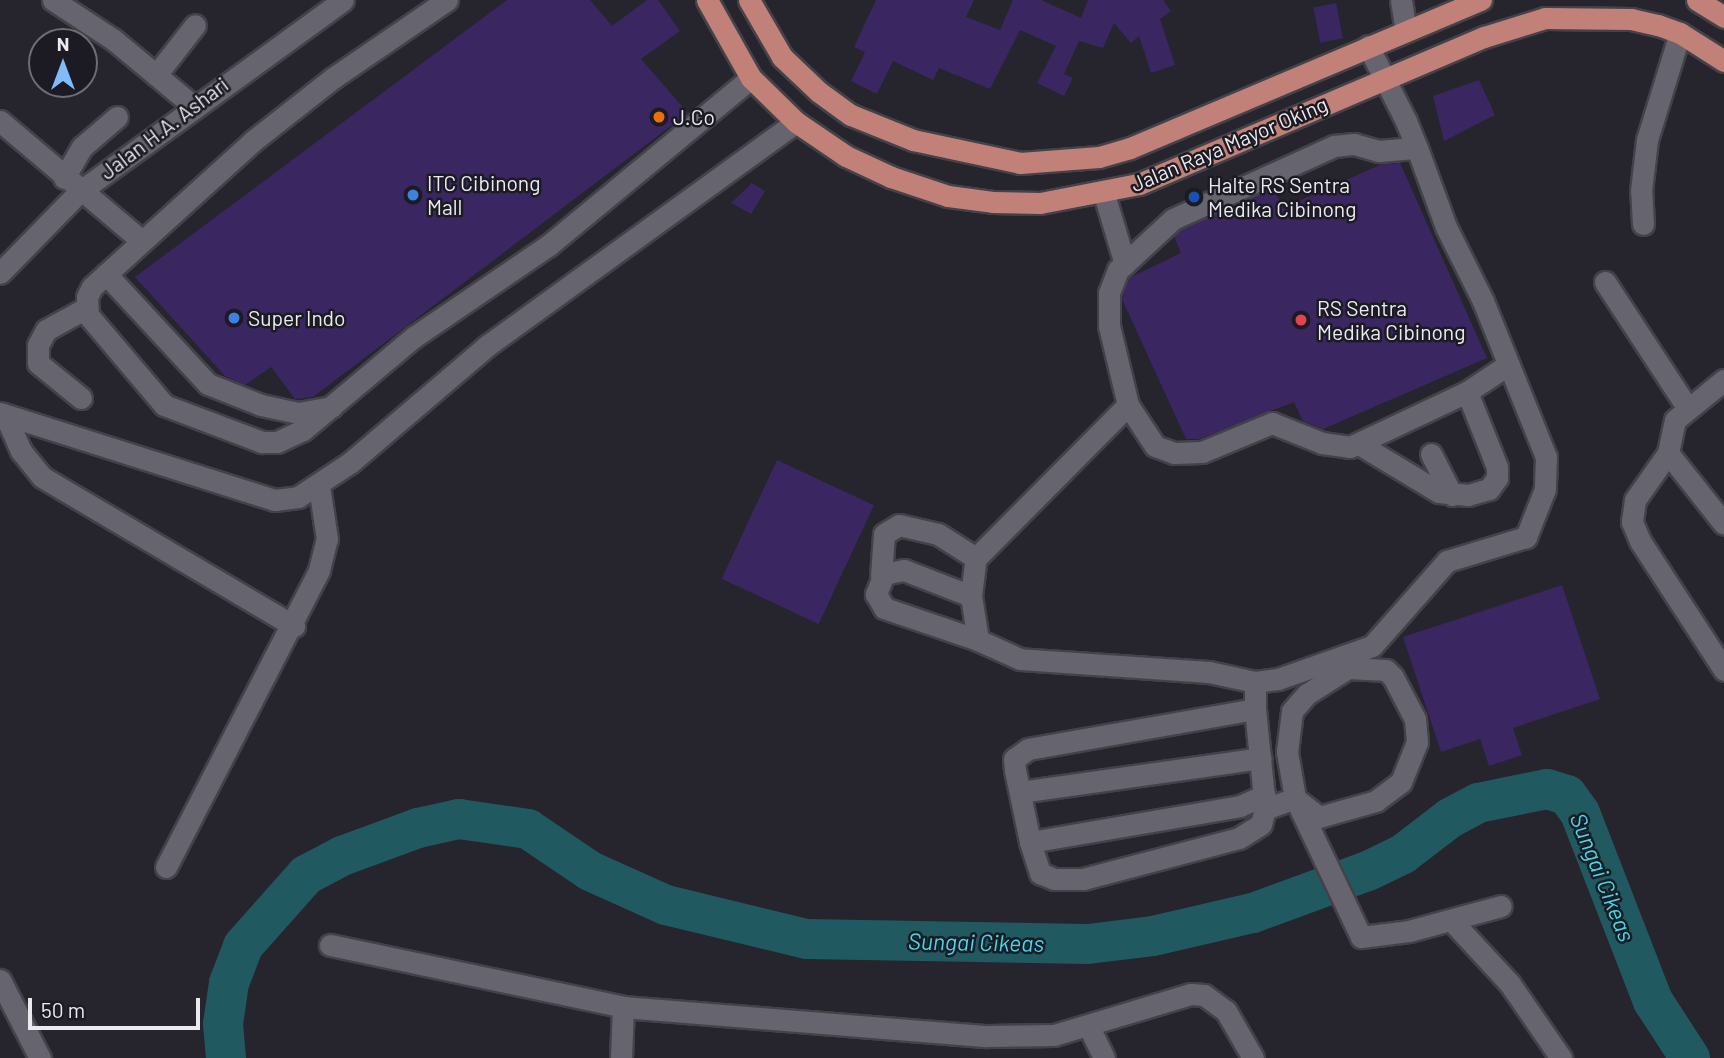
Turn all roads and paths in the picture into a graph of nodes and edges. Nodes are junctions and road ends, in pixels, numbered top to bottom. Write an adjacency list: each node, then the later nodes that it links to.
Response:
1 (53, 0): 9 (street)
2 (342, 0): 19 (street, Jalan H.A. Ashari)
3 (447, 0): 27 (street)
4 (707, 0): 18 (main road, Jalan Raya Mayor Oking)
5 (749, 0): 14 (main road, Jalan Raya Mayor Oking)
6 (1401, 0): 12 (street)
7 (1481, 0): 12 (main road, Jalan Raya Mayor Oking)
8 (1697, 0): 10 (main road)
9 (90, 9): 16 (street)
10 (1724, 17)
11 (195, 24): 16 (street)
12 (1406, 30): 14 (main road, Jalan Raya Mayor Oking)
13 (1680, 33): 15 (main road, Jalan Raya Mayor Oking); 17 (main road, Jalan Raya Mayor Oking); 26 (street)
14 (1368, 46): 17 (street)
15 (1724, 61)
16 (156, 75): 19 (street)
17 (1383, 78): 23 (street); 25 (main road, Jalan Raya Mayor Oking)
18 (755, 83): 21 (main road, Jalan Raya Mayor Oking); 39 (street)
19 (192, 105): 24 (street, Jalan H.A. Ashari)
20 (117, 117): 24 (street)
21 (796, 122): 25 (main road, Jalan Raya Mayor Oking); 44 (street)
22 (3, 128): 24 (street)
23 (1417, 148): 28 (street); 33 (street)
24 (71, 185): 27 (street); 29 (street, Jalan H.A. Ashari)
25 (1104, 194): 28 (street)
26 (1643, 224)
27 (141, 240): 30 (street)
28 (1125, 264): 37 (street)
29 (0, 273)
30 (106, 274): 32 (street); 39 (street)
31 (1605, 282): 38 (street)
32 (86, 307): 36 (street); 39 (street)
33 (1509, 364): 35 (street); 52 (street)
34 (1724, 380): 38 (street)
35 (1467, 392): 41 (street); 45 (street)
36 (82, 398)
37 (1128, 405): 41 (street); 47 (street)
38 (1686, 406): 42 (street)
39 (335, 407)
40 (2, 414): 44 (street); 50 (street)
41 (1359, 443): 45 (street)
42 (1668, 453): 46 (street); 54 (street)
43 (1431, 454): 45 (street)
44 (319, 486): 50 (street)
45 (1452, 495)
46 (1724, 524)
47 (976, 558): 48 (street); 49 (street)
48 (881, 576): 49 (street); 51 (street)
49 (971, 596): 51 (street)
50 (294, 626): 62 (street)
51 (978, 640): 55 (street)
52 (1372, 646): 53 (street); 55 (street)
53 (1385, 670): 59 (street); 59 (street)
54 (1724, 670)
55 (1255, 682): 56 (street)
56 (1255, 709): 57 (street); 58 (street)
57 (1261, 758): 58 (street); 60 (street)
58 (1020, 792): 61 (street)
59 (1295, 799): 60 (street); 64 (street)
60 (1265, 802): 61 (street); 61 (street)
61 (1030, 842)
62 (166, 867)
63 (1501, 906): 64 (street)
64 (1451, 920): 73 (street)
65 (330, 945): 67 (street)
66 (0, 980): 69 (street)
67 (623, 1007): 68 (street); 70 (street)
68 (1088, 1027): 71 (street); 72 (street)
69 (40, 1058)
70 (621, 1058)
71 (1104, 1058)
72 (1253, 1058)
73 (1561, 1058)

